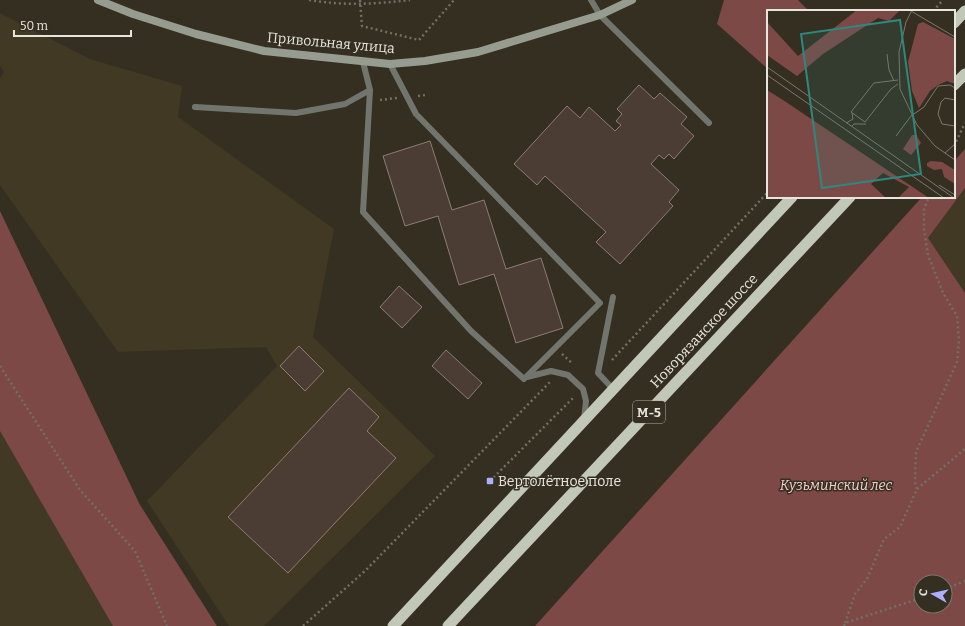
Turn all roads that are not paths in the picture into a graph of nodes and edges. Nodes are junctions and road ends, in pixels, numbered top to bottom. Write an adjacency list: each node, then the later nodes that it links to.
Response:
1 (98, 0): 7 (main road, Привольная улица)
2 (591, 0): 5 (lane)
3 (632, 0): 5 (main road, Привольная улица)
4 (965, 11): 6 (highway)
5 (600, 15): 8 (main road, Привольная улица); 13 (lane)
6 (955, 22)
7 (363, 62): 8 (main road, Привольная улица); 11 (lane)
8 (390, 64): 17 (lane)
9 (965, 74): 10 (highway)
10 (955, 84)
11 (370, 90): 12 (lane); 17 (lane)
12 (195, 107)
13 (709, 123)
14 (791, 198): 18 (highway, Новорязанское шоссе)
15 (849, 198): 21 (highway, Новорязанское шоссе / М-5)
16 (613, 297): 18 (lane)
17 (526, 378): 19 (lane)
18 (614, 389): 19 (highway, Новорязанское шоссе)
19 (584, 421): 20 (highway, Новорязанское шоссе)
20 (393, 626)
21 (448, 626)

